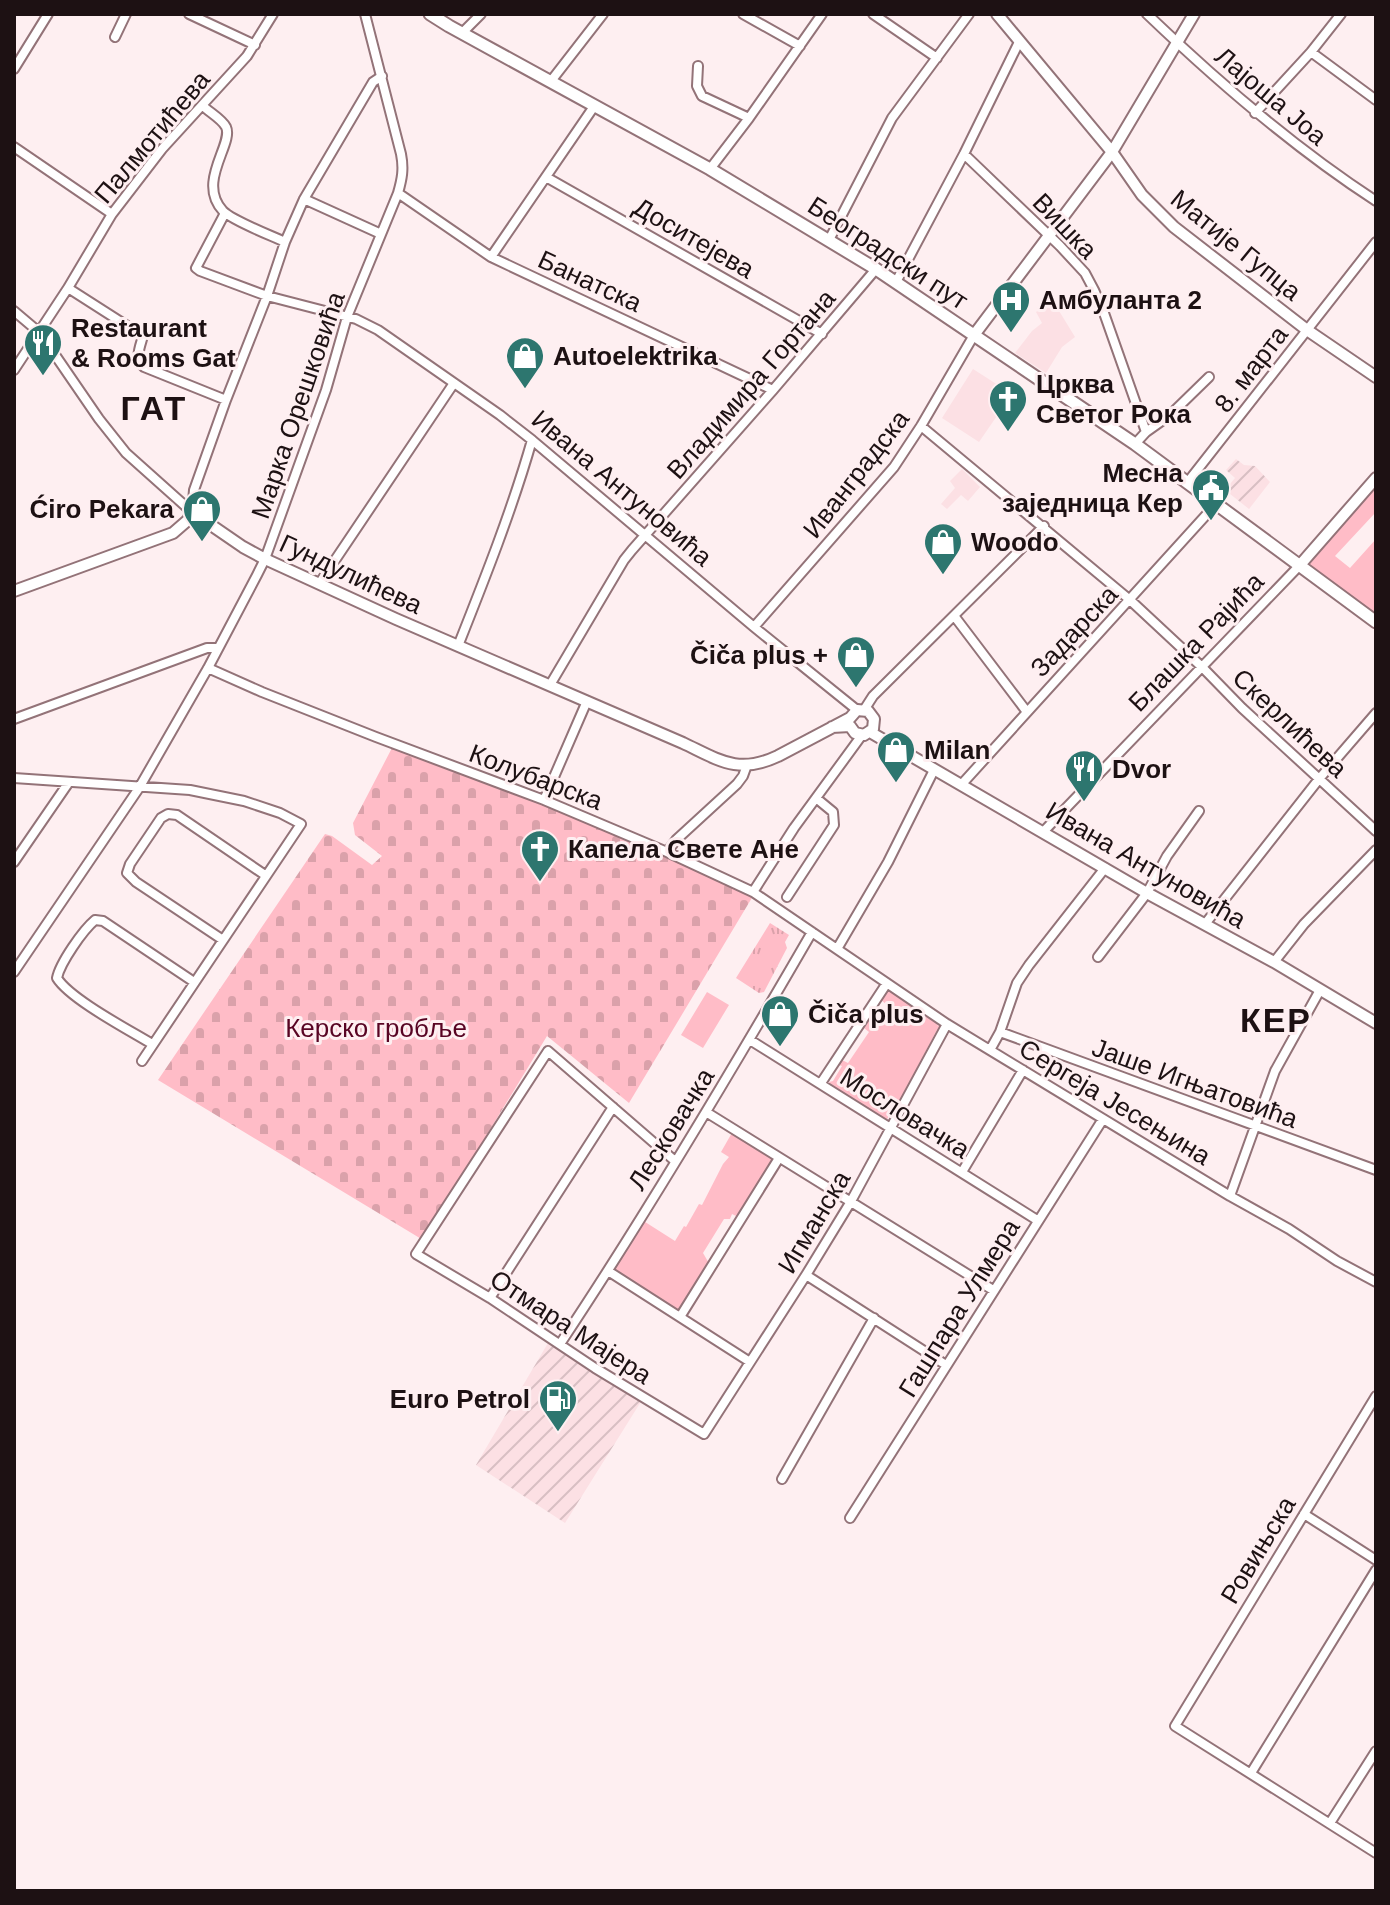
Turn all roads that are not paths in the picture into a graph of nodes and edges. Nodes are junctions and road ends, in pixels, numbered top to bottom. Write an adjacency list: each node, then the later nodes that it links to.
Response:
1 (48, 14): 26 (street)
2 (126, 14): 18 (street)
3 (189, 14): 21 (street)
4 (273, 14): 21 (street, Палмотићева)
5 (365, 14): 27 (street, Марка Орешковића)
6 (430, 14): 17 (main road, Београдски пут)
7 (481, 14): 17 (street)
8 (603, 14): 28 (street)
9 (743, 14): 22 (street)
10 (822, 14): 22 (street)
11 (873, 14): 24 (street)
12 (969, 14): 24 (street)
13 (997, 14): 19 (street, Матије Гупца)
14 (1147, 14): 20 (street, Лајоша Јоа)
15 (1194, 14): 20 (street)
16 (1341, 14): 23 (street)
17 (462, 33): 28 (main road, Београдски пут)
18 (115, 37)
19 (1019, 42): 35 (street, Матије Гупца); 36 (street)
20 (1176, 42): 32 (street, Лајоша Јоа); 35 (street)
21 (255, 45): 31 (street, Палмотићева)
22 (800, 46): 33 (street)
23 (1311, 52): 29 (street); 32 (street)
24 (937, 58): 46 (street)
25 (698, 66): 33 (street)
26 (14, 69)
27 (382, 76): 39 (street, Марка Орешковића); 40 (street)
28 (551, 81): 30 (main road, Београдски пут)
29 (1376, 100)
30 (595, 105): 37 (main road, Београдски пут); 38 (street)
31 (203, 106): 42 (street); 43 (street, Палмотићева)
32 (1255, 113): 41 (street, Лајоша Јоа)
33 (749, 118): 37 (street)
34 (14, 147): 43 (street)
35 (1112, 152): 45 (street); 56 (street, Матије Гупца)
36 (964, 154): 45 (street, Вишка); 51 (street)
37 (710, 169): 46 (main road, Београдски пут)
38 (546, 177): 49 (street); 58 (street, Доситејева)
39 (398, 193): 44 (street, Марка Орешковића); 49 (street, Банатска)
40 (304, 199): 44 (street); 47 (street)
41 (1376, 201)
42 (225, 213): 47 (street); 53 (street, Ивана Антуновића)
43 (112, 214): 52 (street, Палмотићева)
44 (381, 234): 55 (street, Марка Орешковића)
45 (1049, 236): 59 (street); 67 (street, Вишка)
46 (829, 240): 50 (main road, Београдски пут)
47 (285, 242): 53 (street)
48 (1376, 242): 56 (street, 8. марта)
49 (491, 257): 64 (street, Банатска)
50 (876, 269): 51 (main road, Београдски пут); 58 (street, Владимира Гортана)
51 (896, 282): 59 (main road, Београдски пут)
52 (68, 288): 57 (street, Палмотићева); 65 (street)
53 (267, 296): 55 (street, Ивана Антуновића); 65 (street)
54 (14, 311): 57 (street, Гундулићева)
55 (347, 317): 63 (street, Ивана Антуновића); 76 (street, Марка Орешковића)
56 (1307, 330): 62 (street, Матије Гупца); 71 (street, 8. марта)
57 (40, 333): 60 (street, Палмотићева); 73 (street, Гундулићева)
58 (822, 334): 64 (street, Владимира Гортана)
59 (974, 335): 66 (street, Иванградска); 69 (main road, Београдски пут)
60 (14, 370)
61 (1209, 377): 67 (street)
62 (1376, 377)
63 (454, 383): 68 (street, Ивана Антуновића); 78 (street)
64 (773, 390): 75 (street, Владимира Гортана)
65 (226, 400): 73 (street)
66 (921, 426): 74 (street, Скерлићева); 83 (street, Иванградска)
67 (1146, 432): 69 (street)
68 (532, 440): 75 (street, Ивана Антуновића); 84 (street)
69 (1135, 444): 71 (main road, Београдски пут)
70 (1376, 478): 77 (street, Блашка Рајића)
71 (1187, 483): 72 (main road, Београдски пут)
72 (1217, 503): 77 (main road, Београдски пут); 80 (street, Задарска)
73 (192, 512): 76 (street, Гундулићева); 79 (street)
74 (1044, 526): 80 (street, Скерлићева); 81 (street)
75 (646, 535): 83 (street, Ивана Антуновића); 88 (street, Владимира Гортана)
76 (265, 559): 78 (street, Гундулићева); 85 (street, Марка Орешковића)
77 (1300, 565): 82 (main road, Београдски пут); 87 (street, Блашка Рајића)
78 (319, 584): 84 (street, Гундулићева)
79 (14, 591)
80 (1130, 600): 87 (street, Скерлићева); 90 (street, Задарска)
81 (955, 617): 90 (street); 92 (street)
82 (1376, 622)
83 (754, 627): 92 (street, Ивана Антуновића)
84 (458, 646): 88 (street, Гундулићева)
85 (218, 648): 86 (street, Марка Орешковића); 93 (street)
86 (208, 668): 101 (street, Марка Орешковића); 103 (street, Колубарска)
87 (1203, 668): 98 (street, Скерлићева); 106 (street, Блашка Рајића)
88 (550, 685): 89 (street, Гундулићева)
89 (587, 701): 95 (street, Гундулићева); 103 (street)
90 (1027, 712): 100 (street, Задарска)
91 (1376, 713): 98 (street)
92 (855, 716): 94 (street); 94 (street); 95 (street)
93 (14, 719)
94 (869, 730): 96 (street, Ивана Антуновића); 102 (street)
95 (747, 765): 108 (street)
96 (934, 770): 100 (street, Ивана Антуновића); 118 (street)
97 (14, 778): 99 (street)
98 (1319, 779): 105 (street, Скерлићева); 115 (street)
99 (69, 782): 101 (street); 109 (street)
100 (961, 785): 106 (street, Ивана Антуновића)
101 (139, 788): 111 (street); 121 (street, Марка Орешковића)
102 (816, 798): 112 (street); 114 (street)
103 (544, 800): 108 (street, Колубарска)
104 (1199, 811): 113 (street)
105 (1376, 831)
106 (1043, 832): 110 (street, Ивана Антуновића)
107 (1376, 850): 120 (street)
108 (667, 852): 112 (street, Колубарска)
109 (14, 862)
110 (1105, 868): 113 (street, Ивана Антуновића); 127 (street)
111 (265, 875): 117 (street); 117 (street)
112 (753, 892): 116 (street, Колубарска)
113 (1147, 893): 115 (street, Ивана Антуновића); 119 (street)
114 (787, 897)
115 (1205, 924): 120 (street, Ивана Антуновића)
116 (812, 932): 118 (street, Колубарска); 128 (street, Лесковачка)
117 (223, 940): 122 (street)
118 (837, 949): 123 (street, Сергеја Јесењина)
119 (1098, 957)
120 (1274, 962): 124 (street, Ивана Антуновића)
121 (14, 972)
122 (194, 982): 129 (street); 129 (street)
123 (887, 983): 126 (street, Сергеја Јесењина); 133 (street)
124 (1320, 990): 125 (street, Ивана Антуновића); 137 (street)
125 (1376, 1023)
126 (947, 1024): 130 (street, Сергеја Јесењина); 138 (street, Игманска)
127 (1000, 1032): 130 (street); 137 (street, Јаше Игњатовића)
128 (750, 1040): 133 (street, Мословачка); 135 (street, Лесковачка)
129 (152, 1044): 131 (street)
130 (990, 1050): 132 (street, Сергеја Јесењина)
131 (142, 1061)
132 (1023, 1070): 136 (street, Сергеја Јесењина); 142 (street)
133 (821, 1083): 138 (street, Мословачка)
134 (613, 1107): 140 (street); 150 (street); 150 (street, Отмара Мајера)
135 (706, 1112): 139 (street); 140 (street, Лесковачка)
136 (1103, 1119): 143 (street, Сергеја Јесењина); 145 (street, Гашпара Улмера)
137 (1255, 1127): 141 (street, Јаше Игњатовића); 143 (street)
138 (891, 1129): 142 (street, Мословачка); 144 (street, Игманска)
139 (779, 1158): 144 (street); 151 (street)
140 (675, 1161): 146 (street, Лесковачка)
141 (1376, 1170)
142 (962, 1172): 145 (street, Мословачка)
143 (1230, 1196): 148 (street, Сергеја Јесењина)
144 (850, 1203): 147 (street, Игманска); 149 (street)
145 (1037, 1220): 149 (street, Гашпара Улмера)
146 (608, 1271): 151 (street); 153 (street, Лесковачка)
147 (806, 1275): 152 (street); 154 (street, Игманска)
148 (1376, 1282)
149 (993, 1290): 155 (street, Гашпара Улмера)
150 (490, 1298): 153 (street, Отмара Мајера)
151 (680, 1317): 154 (street)
152 (874, 1318): 155 (street); 158 (street)
153 (560, 1344): 157 (street, Отмара Мајера)
154 (750, 1362): 157 (street, Игманска)
155 (946, 1365): 160 (street, Гашпара Улмера)
156 (1376, 1396): 159 (street, Ровињска)
157 (704, 1434)
158 (782, 1479)
159 (1304, 1514): 161 (street); 164 (street, Ровињска)
160 (850, 1518)
161 (1376, 1560)
162 (1376, 1570): 164 (street)
163 (1376, 1751): 165 (street)
164 (1251, 1773): 165 (street)
165 (1330, 1823): 166 (street)
166 (1376, 1853)

